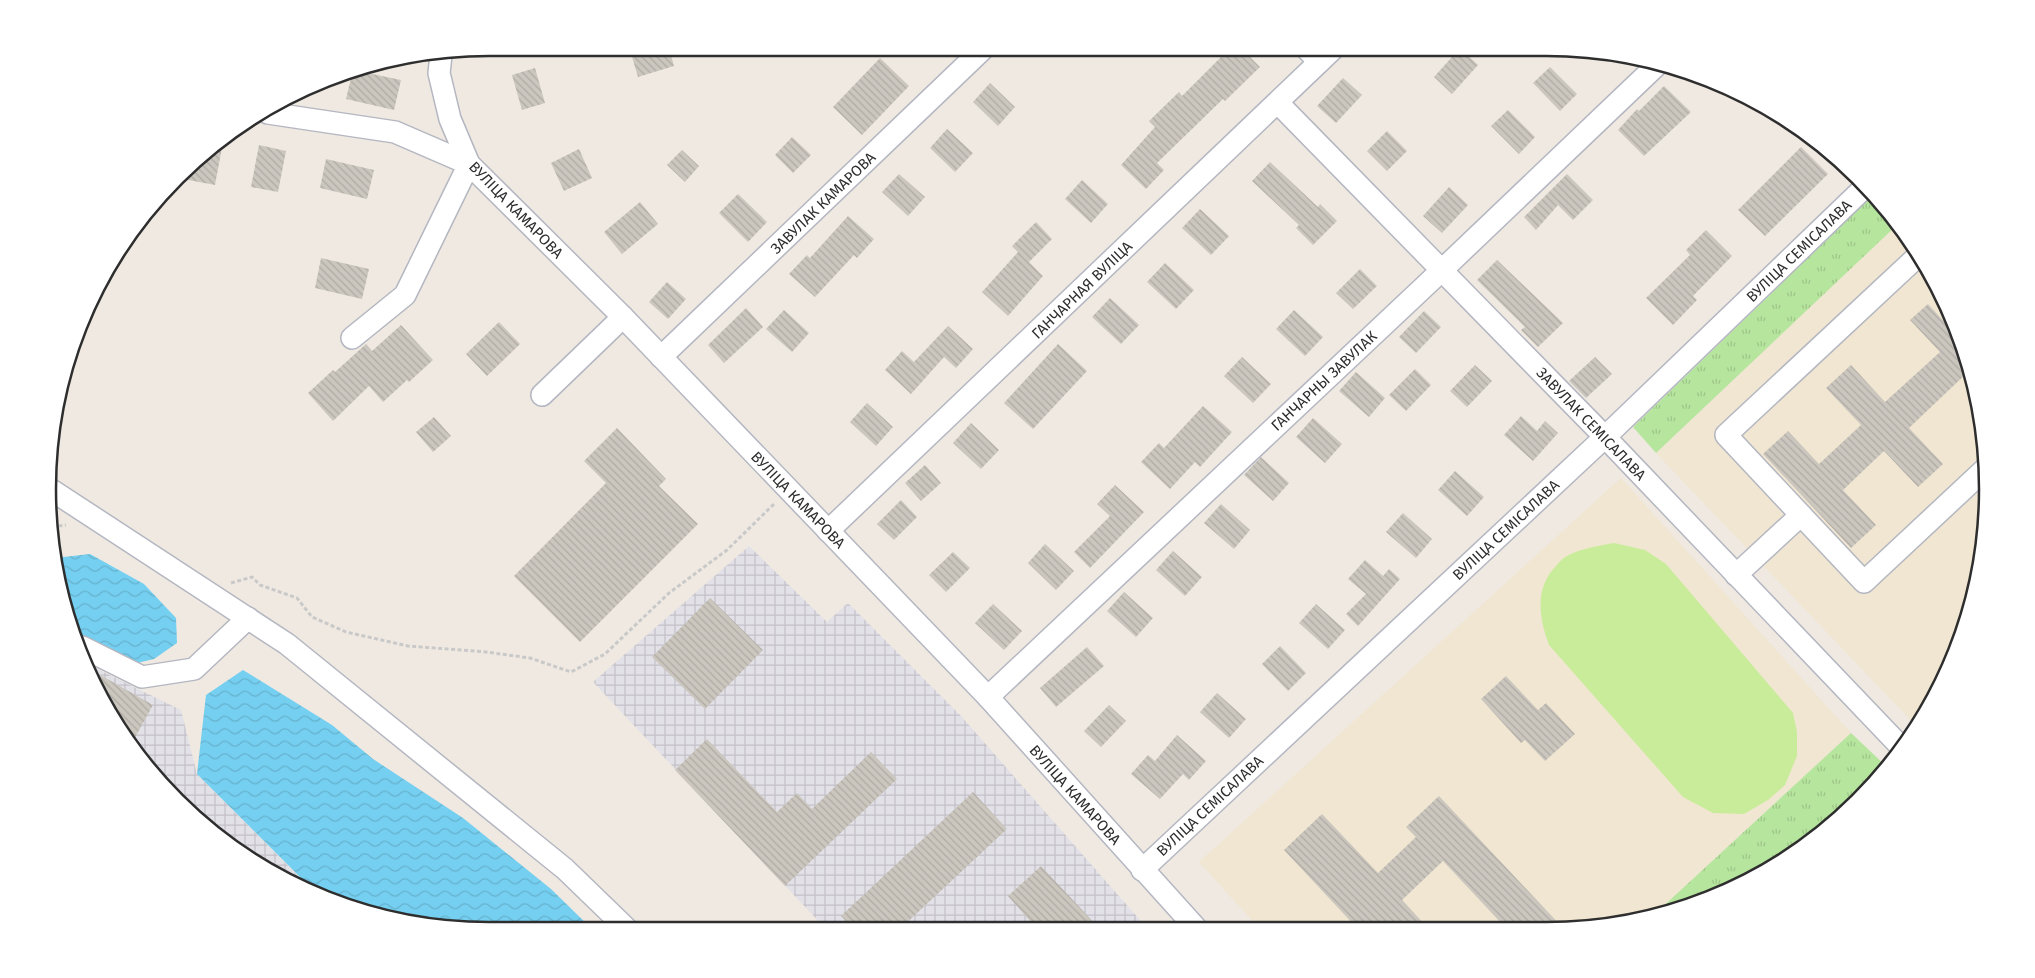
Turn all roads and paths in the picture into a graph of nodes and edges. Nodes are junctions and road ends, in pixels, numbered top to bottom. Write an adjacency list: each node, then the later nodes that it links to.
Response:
1 (976, 56): 13 (street, ЗАВУЛАК КАМАРОВА)
2 (1317, 56): 5 (street, ГАНЧАРНАЯ ВУЛІЦА)
3 (441, 59): 7 (street, ВУЛІЦА КАМАРОВА)
4 (1652, 70): 10 (street, ГАНЧАРНЫ ЗАВУЛАК)
5 (1278, 103): 10 (street, ЗАВУЛАК СЕМІСАЛАВА); 22 (street, ГАНЧАРНАЯ ВУЛІЦА)
6 (273, 114): 7 (street)
7 (469, 164): 11 (street, ВУЛІЦА КАМАРОВА); 12 (street)
8 (1860, 192): 15 (street, ВУЛІЦА СЕМІСАЛАВА)
9 (1913, 260): 19 (street)
10 (1441, 271): 15 (street, ЗАВУЛАК СЕМІСАЛАВА); 27 (street, ГАНЧАРНЫ ЗАВУЛАК)
11 (623, 317): 13 (street, ВУЛІЦА КАМАРОВА); 14 (street)
12 (352, 338)
13 (661, 357): 17 (street, ВУЛІЦА КАМАРОВА)
14 (542, 394)
15 (1605, 437): 23 (street, ЗАВУЛАК СЕМІСАЛАВА); 29 (street, ВУЛІЦА СЕМІСАЛАВА)
16 (1979, 476): 19 (street)
17 (788, 489): 22 (street, ВУЛІЦА КАМАРОВА); 24 (path)
18 (56, 493): 24 (street)
19 (1801, 515): 23 (street)
20 (70, 524): 21 (path)
21 (58, 526)
22 (828, 531): 27 (street, ВУЛІЦА КАМАРОВА)
23 (1736, 575): 28 (street, ЗАВУЛАК СЕМІСАЛАВА)
24 (201, 588): 25 (street)
25 (248, 618): 26 (street); 30 (street)
26 (87, 649)
27 (988, 697): 29 (street, ВУЛІЦА КАМАРОВА)
28 (1896, 742)
29 (1142, 870): 31 (street, ВУЛІЦА КАМАРОВА)
30 (620, 922)
31 (1190, 922)

